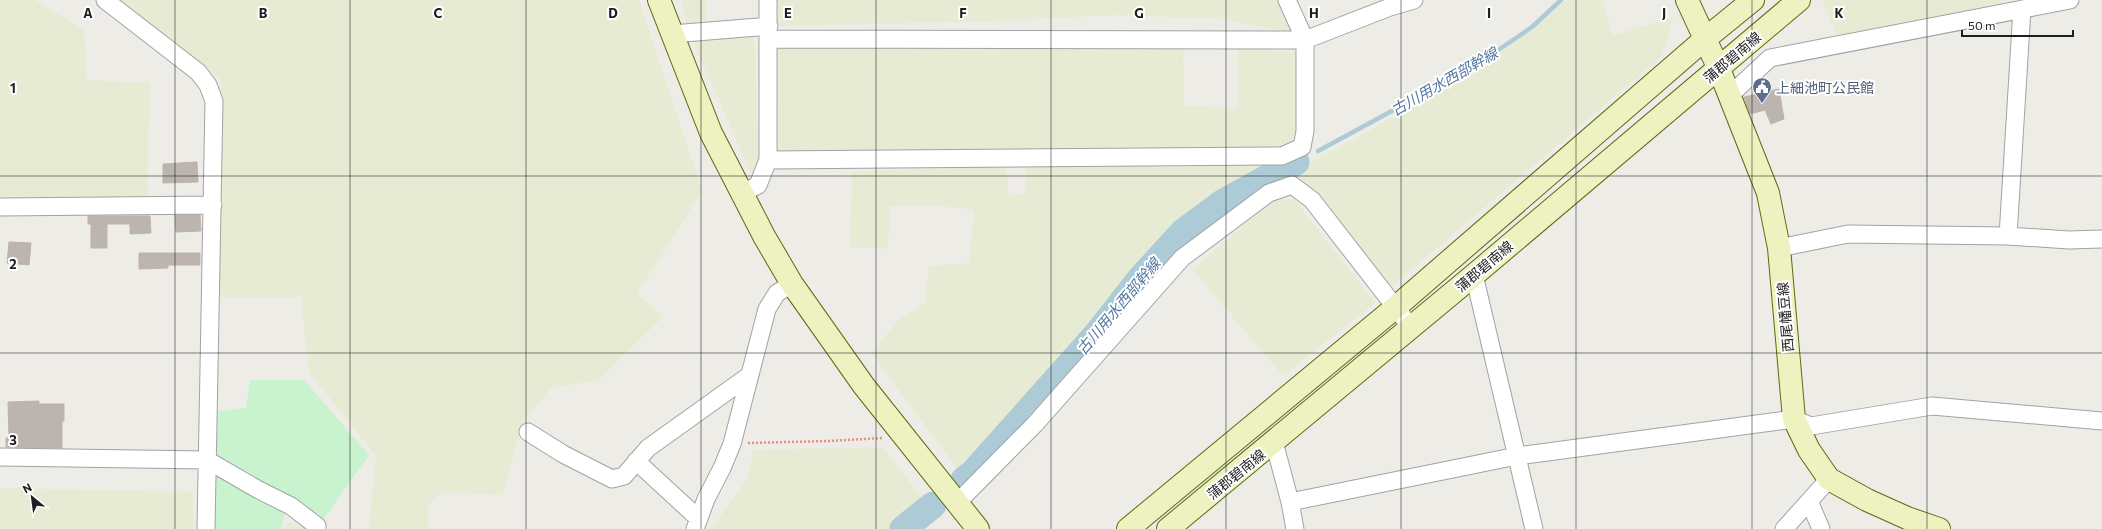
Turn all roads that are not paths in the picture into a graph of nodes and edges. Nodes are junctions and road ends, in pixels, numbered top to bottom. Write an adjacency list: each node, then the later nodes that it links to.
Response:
1 (104, 0): 19 (street)
2 (659, 0): 12 (main road)
3 (768, 0): 11 (street)
4 (1287, 0): 14 (street)
5 (1414, 0): 14 (street)
6 (1687, 0): 13 (main road, 西尾幡豆線)
7 (1753, 0): 13 (main road, 蒲郡碧南線)
8 (1798, 0): 15 (main road, 蒲郡碧南線)
9 (2070, 0): 10 (street)
10 (2016, 6): 16 (street); 21 (street)
11 (769, 33): 12 (street); 14 (street); 17 (street)
12 (672, 34): 18 (main road)
13 (1705, 39): 15 (main road, 西尾幡豆線); 26 (main road, 蒲郡碧南線)
14 (1305, 40): 17 (street)
15 (1718, 69): 16 (main road, 西尾幡豆線); 24 (main road, 蒲郡碧南線)
16 (1729, 96): 23 (main road, 西尾幡豆線)
17 (768, 160): 18 (street)
18 (743, 193): 25 (main road)
19 (212, 205): 20 (street); 35 (street)
20 (0, 207)
21 (2008, 236): 22 (street); 23 (street)
22 (2102, 238)
23 (1779, 248): 29 (main road, 西尾幡豆線)
24 (1474, 275): 27 (main road, 蒲郡碧南線); 33 (street)
25 (792, 284): 28 (street); 40 (main road)
26 (1396, 307): 27 (street); 40 (street); 45 (main road, 蒲郡碧南線)
27 (1410, 326): 32 (main road, 蒲郡碧南線)
28 (750, 375): 36 (street); 41 (street)
29 (1794, 419): 30 (street); 33 (street); 37 (main road, 西尾幡豆線)
30 (2102, 421)
31 (528, 432): 36 (street)
32 (1274, 442): 39 (street); 46 (main road, 蒲郡碧南線)
33 (1517, 456): 39 (street); 48 (street)
34 (0, 457): 35 (street)
35 (207, 460): 42 (street); 43 (street)
36 (636, 461): 41 (street)
37 (1829, 479): 38 (street); 51 (main road, 西尾幡豆線)
38 (1809, 501): 49 (street); 50 (street)
39 (1290, 502): 47 (street)
40 (957, 503): 44 (main road)
41 (697, 524)
42 (206, 529)
43 (317, 529)
44 (978, 529)
45 (1128, 529)
46 (1168, 529)
47 (1295, 529)
48 (1534, 529)
49 (1784, 529)
50 (1821, 529)
51 (1938, 529)

